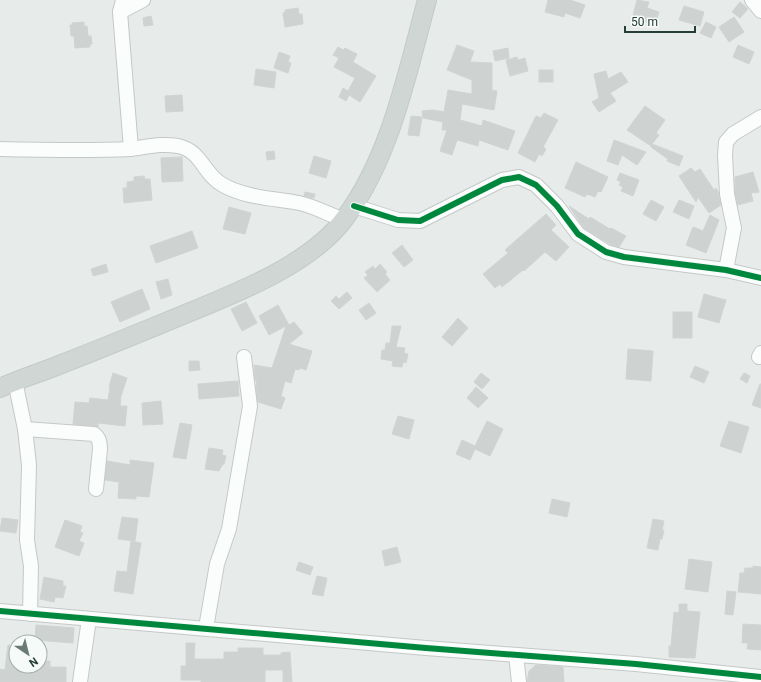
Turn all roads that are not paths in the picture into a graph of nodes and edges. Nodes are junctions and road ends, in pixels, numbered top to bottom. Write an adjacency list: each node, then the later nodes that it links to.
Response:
1 (143, 0): 4 (street)
2 (427, 0): 9 (main road)
3 (752, 0): 5 (street)
4 (122, 6): 7 (street)
5 (761, 11)
6 (761, 117): 10 (street)
7 (131, 148): 8 (street); 9 (street)
8 (0, 149)
9 (349, 213): 10 (street); 13 (main road)
10 (726, 270): 11 (street)
11 (761, 278)
12 (244, 357): 19 (street)
13 (8, 384): 14 (street)
14 (25, 429): 15 (street); 17 (street)
15 (96, 489)
16 (0, 611): 17 (street)
17 (30, 614): 18 (street)
18 (89, 619): 19 (street); 23 (street)
19 (206, 628): 20 (street)
20 (516, 655): 22 (street); 24 (street)
21 (761, 677): 22 (street)
22 (722, 678)
23 (80, 682)
24 (519, 682)

